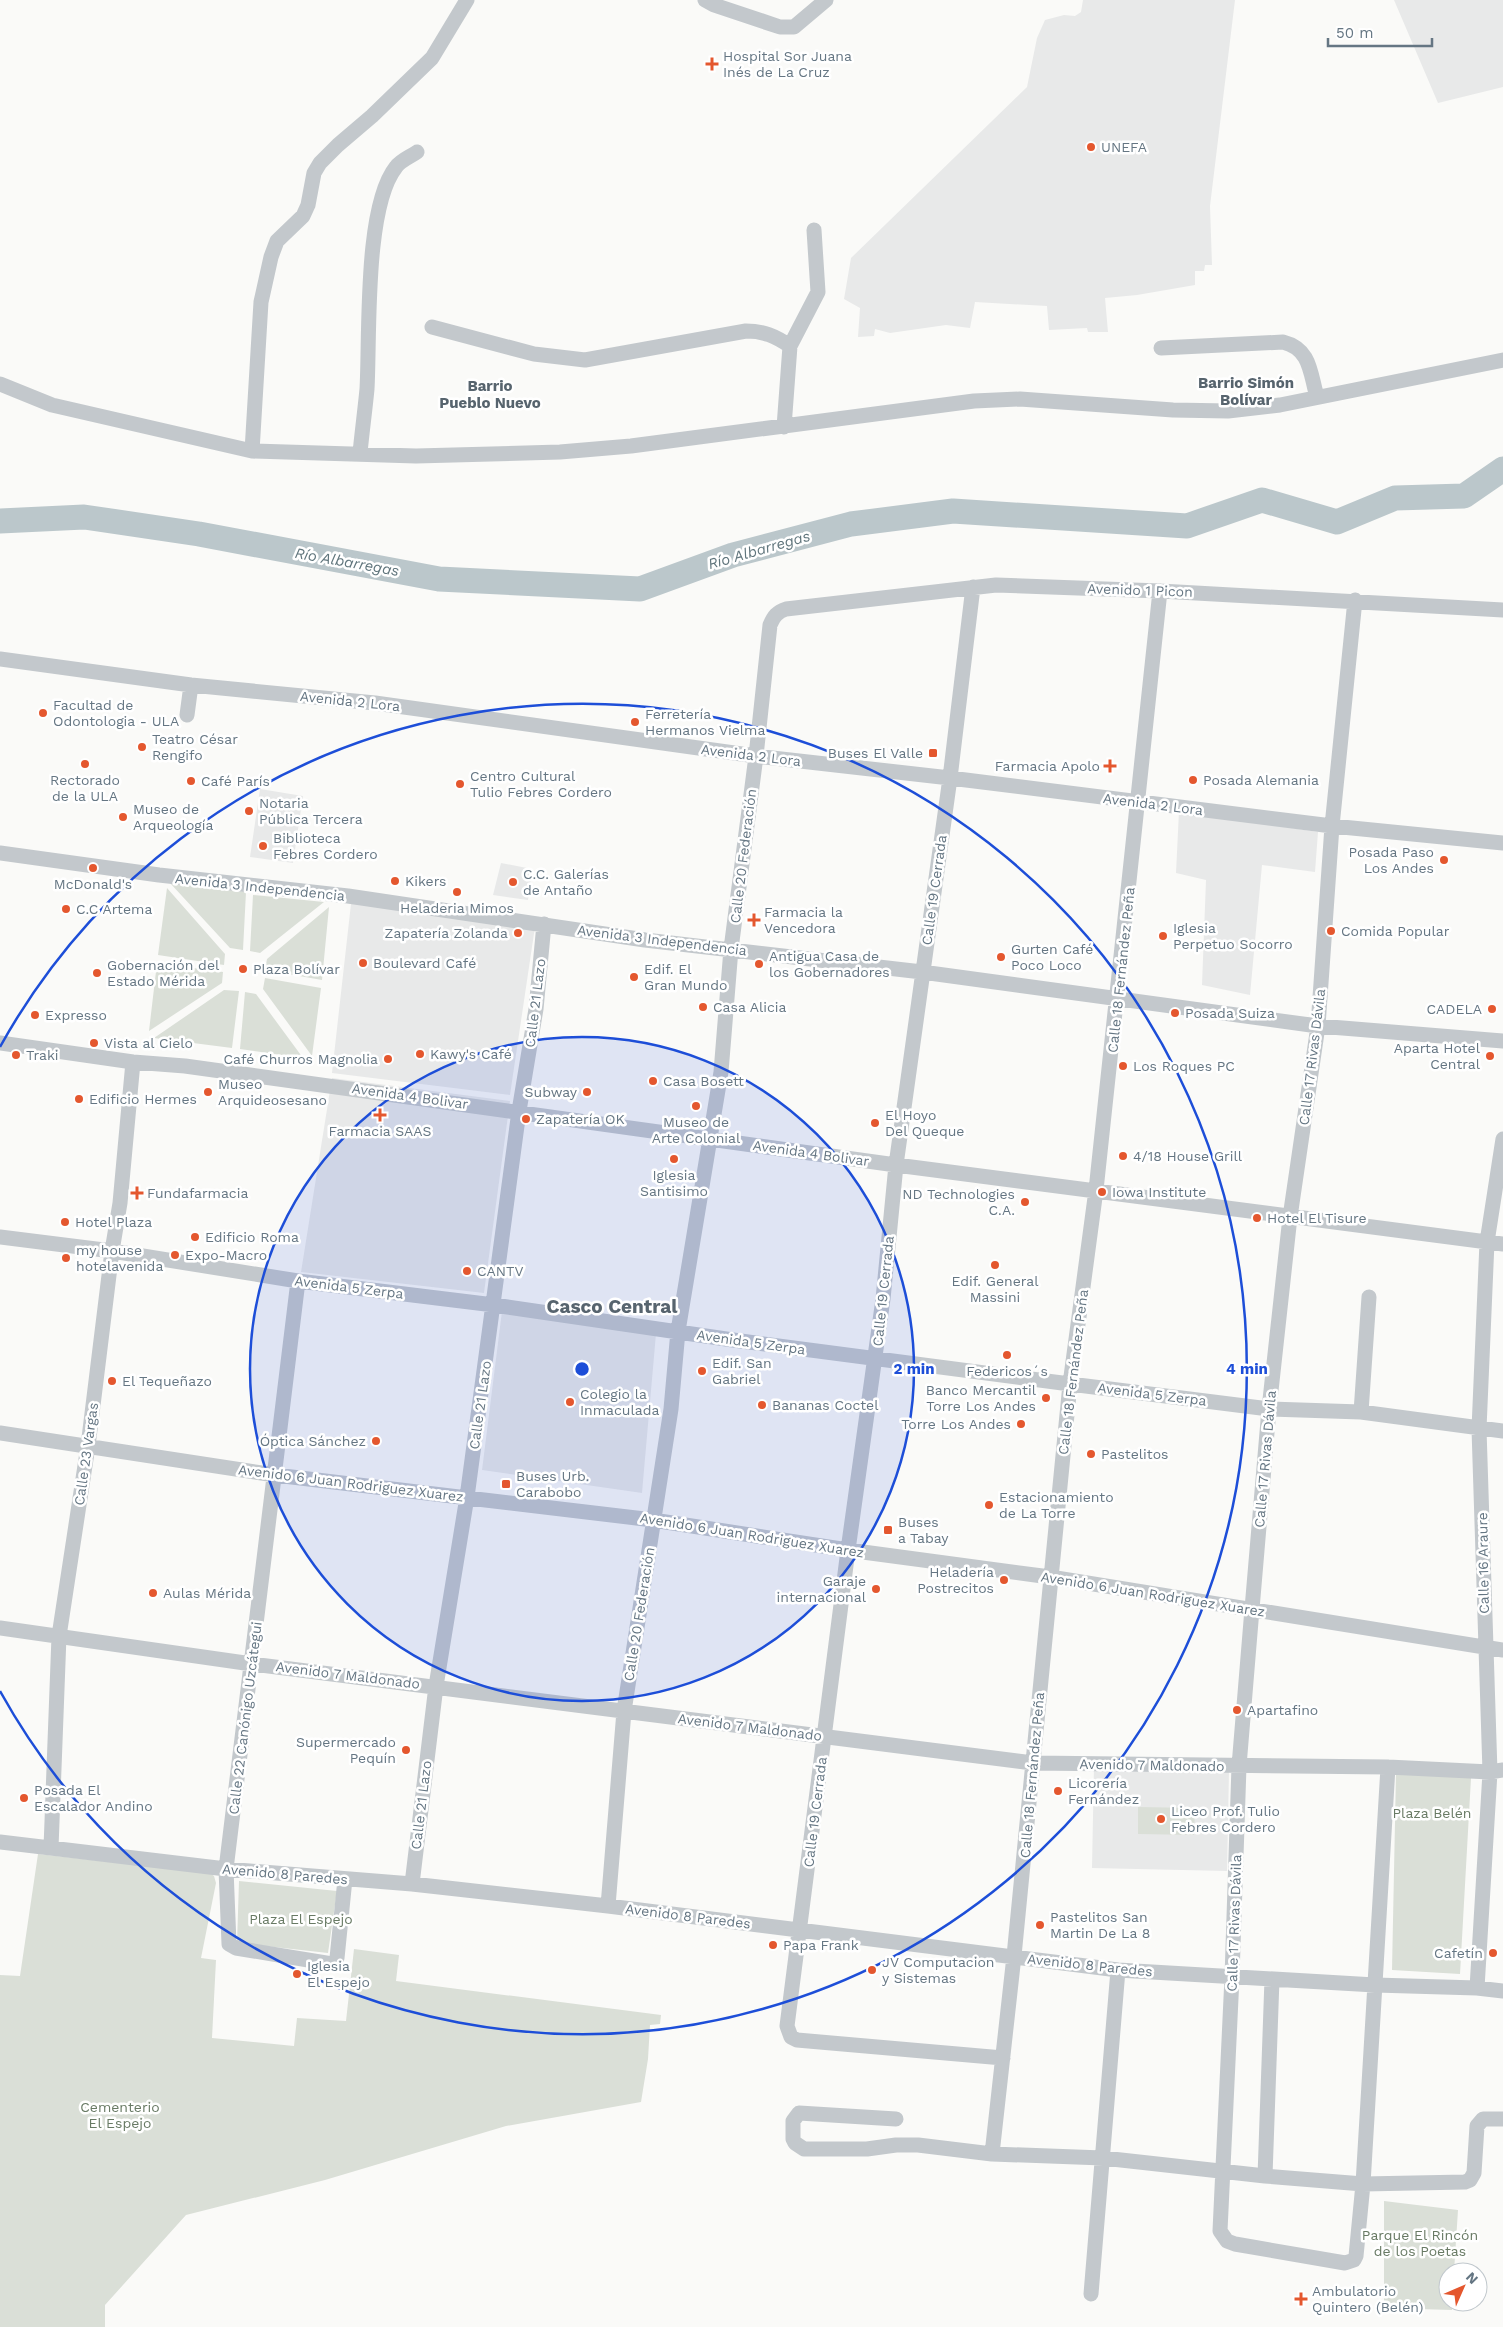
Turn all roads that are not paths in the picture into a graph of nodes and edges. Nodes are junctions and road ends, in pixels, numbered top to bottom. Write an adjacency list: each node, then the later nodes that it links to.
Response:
1 (467, 0): 13 (street)
2 (705, 0): 3 (street)
3 (826, 0)
4 (418, 152): 14 (street)
5 (814, 230): 7 (street)
6 (432, 327): 7 (street)
7 (790, 346): 12 (street)
8 (1161, 348): 11 (street)
9 (1503, 360): 11 (street)
10 (0, 384): 13 (street)
11 (1317, 397): 12 (street)
12 (784, 428): 14 (street)
13 (252, 451): 14 (street)
14 (360, 453)
15 (972, 587): 16 (street, Avenido 1 Picon); 19 (street, Avenido 1 Picon); 24 (street, Calle 19 Cerrada)
16 (1160, 590): 17 (street, Avenido 1 Picon); 25 (street, Calle 18 Fernández Peña)
17 (1355, 600): 18 (street, Avenido 1 Picon); 26 (street, Calle 17 Rivas Dávila)
18 (1503, 610)
19 (778, 612): 23 (street, Calle 20 Federación)
20 (0, 659): 21 (street, Avenida 2 Lora)
21 (191, 685): 22 (street); 23 (street, Avenida 2 Lora)
22 (187, 715)
23 (756, 756): 24 (street, Avenida 2 Lora); 30 (street, Calle 20 Federación)
24 (950, 778): 25 (street, Avenida 2 Lora); 31 (street, Calle 19 Cerrada)
25 (1139, 802): 26 (street, Avenida 2 Lora); 32 (street, Calle 18 Fernández Peña)
26 (1332, 826): 27 (street, Avenida 2 Lora); 33 (street, Calle 17 Rivas Dávila)
27 (1503, 843)
28 (0, 853): 29 (street, Avenida 3 Independencia)
29 (544, 924): 30 (street, Avenida 3 Independencia); 37 (street, Calle 21 Lazo)
30 (731, 949): 31 (street, Avenida 3 Independencia); 38 (street, Calle 20 Federación)
31 (922, 972): 32 (street, Avenida 3 Independencia); 40 (street, Calle 19 Cerrada)
32 (1118, 1000): 33 (street, Avenida 3 Independencia); 41 (street, Calle 18 Fernández Peña)
33 (1318, 1026): 34 (street, Avenida 3 Independencia); 42 (street, Calle 17 Rivas Dávila)
34 (1503, 1041)
35 (0, 1043): 36 (street, Avenida 4 Bolivar)
36 (133, 1062): 37 (street, Avenida 4 Bolivar); 46 (street, Calle 23 Vargas)
37 (519, 1111): 38 (street, Avenida 4 Bolivar); 49 (street, Calle 21 Lazo)
38 (711, 1139): 40 (street, Avenida 4 Bolivar); 50 (street, Calle 20 Federación)
39 (1503, 1139): 44 (street, Calle 16 Araure)
40 (896, 1165): 41 (street, Avenida 4 Bolivar); 51 (street, Calle 19 Cerrada)
41 (1096, 1190): 42 (street, Avenida 4 Bolivar); 52 (street, Calle 18 Fernández Peña)
42 (1290, 1218): 44 (street, Avenida 4 Bolivar); 53 (street, Calle 17 Rivas Dávila)
43 (0, 1237): 46 (street, Avenida 5 Zerpa)
44 (1487, 1242): 45 (street, Avenida 4 Bolivar); 55 (street, Calle 16 Araure)
45 (1503, 1244)
46 (112, 1251): 47 (street, Avenida 5 Zerpa); 58 (street, Calle 23 Vargas)
47 (298, 1281): 49 (street, Avenida 5 Zerpa); 59 (street, Calle 22 Canónigo Uzcátegui)
48 (1369, 1296): 54 (street)
49 (494, 1305): 50 (street, Avenida 5 Zerpa); 60 (street, Calle 21 Lazo)
50 (678, 1331): 51 (street, Avenida 5 Zerpa); 61 (street, Calle 20 Federación)
51 (875, 1359): 52 (street, Avenida 5 Zerpa); 62 (street, Calle 19 Cerrada)
52 (1070, 1384): 53 (street, Avenida 5 Zerpa); 63 (street, Calle 18 Fernández Peña)
53 (1269, 1408): 54 (street, Avenida 5 Zerpa); 64 (street, Calle 17 Rivas Dávila)
54 (1361, 1412): 55 (street, Avenida 5 Zerpa)
55 (1480, 1429): 56 (street, Avenida 5 Zerpa); 67 (street, Calle 16 Araure)
56 (1503, 1431)
57 (0, 1433): 58 (street, Avenido 6 Juan Rodriguez Xuarez)
58 (88, 1446): 59 (street, Avenido 6 Juan Rodriguez Xuarez); 66 (street, Calle 23 Vargas)
59 (276, 1475): 60 (street, Avenido 6 Juan Rodriguez Xuarez); 69 (street, Calle 22 Canónigo Uzcátegui)
60 (467, 1497): 61 (street, Avenido 6 Juan Rodriguez Xuarez); 70 (street, Calle 21 Lazo)
61 (653, 1520): 62 (street, Avenido 6 Juan Rodriguez Xuarez); 71 (street, Calle 20 Federación)
62 (848, 1550): 63 (street, Avenido 6 Juan Rodriguez Xuarez); 72 (street, Calle 19 Cerrada)
63 (1050, 1577): 64 (street, Avenido 6 Juan Rodriguez Xuarez); 73 (street, Calle 18 Fernández Peña)
64 (1252, 1609): 67 (street, Avenido 6 Juan Rodriguez Xuarez); 74 (street, Calle 17 Rivas Dávila)
65 (0, 1628): 66 (street, Avenido 7 Maldonado)
66 (59, 1636): 69 (street, Avenido 7 Maldonado); 78 (street, Calle 23 Vargas)
67 (1485, 1648): 68 (street, Avenido 6 Juan Rodriguez Xuarez); 76 (street, Calle 16 Araure)
68 (1503, 1650)
69 (252, 1664): 70 (street, Avenido 7 Maldonado); 79 (street, Calle 22 Canónigo Uzcátegui)
70 (436, 1686): 71 (street, Avenido 7 Maldonado); 81 (street, Calle 21 Lazo)
71 (624, 1711): 72 (street, Avenido 7 Maldonado); 82 (street, Calle 20 Federación)
72 (824, 1736): 73 (street, Avenido 7 Maldonado); 83 (street, Calle 19 Cerrada)
73 (1033, 1763): 74 (street, Avenido 7 Maldonado); 84 (street, Calle 18 Fernández Peña)
74 (1239, 1766): 75 (street, Avenido 7 Maldonado); 86 (street, Calle 17 Rivas Dávila)
75 (1388, 1767): 76 (street, Avenido 7 Maldonado); 88 (street)
76 (1496, 1771): 89 (street, Calle 16 Araure)
77 (0, 1842): 78 (street, Avenido 8 Paredes)
78 (52, 1848): 79 (street, Avenido 8 Paredes)
79 (226, 1869): 80 (street, Avenido 8 Paredes); 80 (street, Calle 22 Canónigo Uzcátegui)
80 (345, 1879): 81 (street, Avenido 8 Paredes)
81 (412, 1884): 82 (street, Avenido 8 Paredes)
82 (608, 1906): 83 (street, Avenido 8 Paredes)
83 (801, 1930): 84 (street, Avenido 8 Paredes); 91 (street, Calle 19 Cerrada)
84 (1014, 1956): 85 (street, Avenido 8 Paredes); 91 (street, Calle 18 Fernández Peña)
85 (1118, 1970): 86 (street, Avenido 8 Paredes); 95 (street)
86 (1232, 1977): 87 (street, Avenido 8 Paredes); 96 (street, Calle 17 Rivas Dávila)
87 (1272, 1979): 88 (street, Avenido 8 Paredes); 97 (street)
88 (1375, 1985): 89 (street, Avenido 8 Paredes); 98 (street)
89 (1477, 1988): 90 (street, Avenido 8 Paredes)
90 (1503, 1991)
91 (1003, 2058): 94 (street, Calle 18 Fernández Peña)
92 (896, 2119): 94 (street)
93 (1503, 2119): 98 (street)
94 (992, 2154): 95 (street)
95 (1103, 2158): 96 (street); 99 (street)
96 (1224, 2172): 97 (street); 98 (street, Calle 17 Rivas Dávila)
97 (1265, 2176): 98 (street)
98 (1363, 2184)
99 (1091, 2294)

